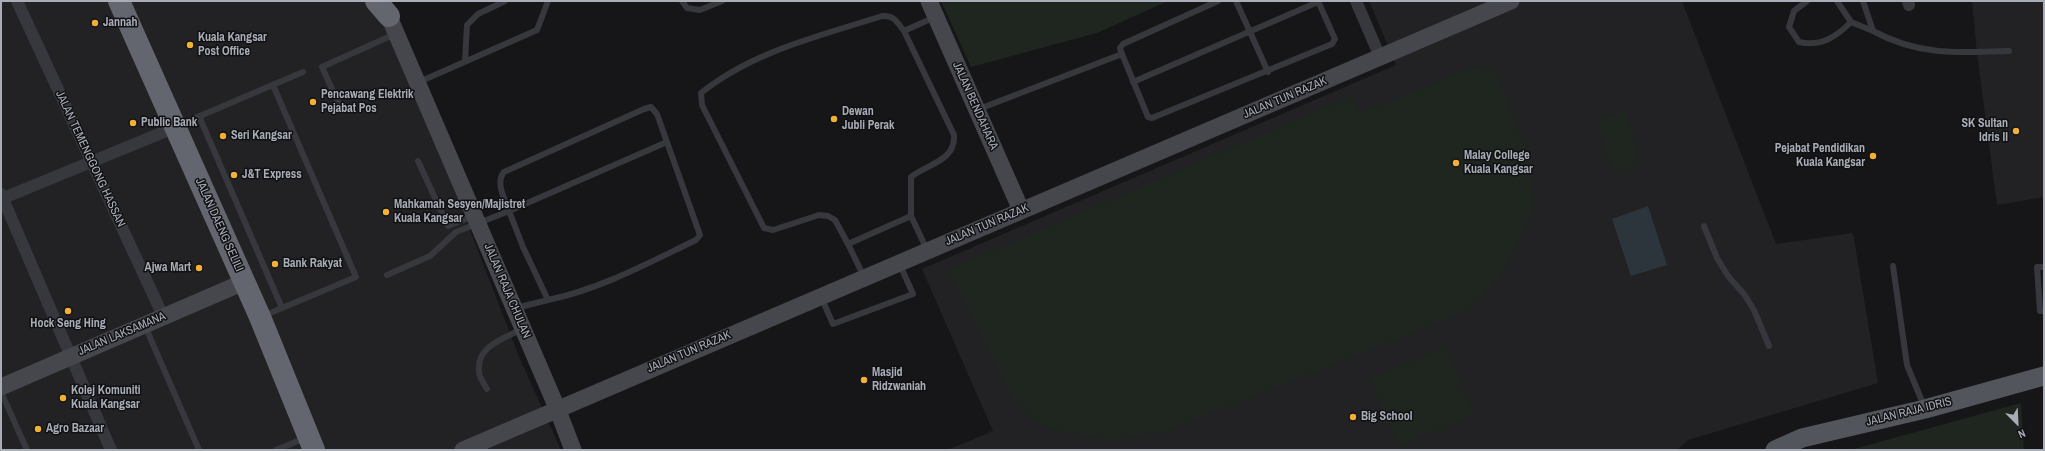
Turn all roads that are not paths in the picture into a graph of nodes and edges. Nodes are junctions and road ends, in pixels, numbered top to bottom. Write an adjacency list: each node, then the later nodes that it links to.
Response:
1 (17, 1): 37 (street, JALAN TEMENGGONG HASSAN)
2 (119, 1): 34 (highway, JALAN DAENG SELILI)
3 (505, 1): 25 (lane)
4 (548, 1): 25 (lane)
5 (682, 1): 6 (lane)
6 (722, 1)
7 (929, 1): 17 (street, JALAN BENDAHARA)
8 (1218, 1): 23 (lane)
9 (1236, 1): 20 (lane)
10 (1318, 1): 20 (lane); 27 (lane)
11 (1356, 1): 24 (street)
12 (1511, 1): 24 (street, JALAN TUN RAZAK)
13 (1807, 1): 18 (lane)
14 (1837, 1): 18 (lane)
15 (1863, 1): 21 (lane)
16 (387, 10): 28 (street, JALAN RAJA CHULAN); 32 (lane)
17 (936, 17): 19 (lane); 31 (street, JALAN BENDAHARA)
18 (1851, 22): 21 (lane)
19 (904, 31): 41 (lane); 44 (lane)
20 (1250, 31): 27 (lane); 29 (lane)
21 (1873, 31): 22 (lane)
22 (2009, 51)
23 (1122, 54): 29 (lane); 31 (lane)
24 (1380, 57): 39 (street, JALAN TUN RAZAK)
25 (465, 61): 28 (lane)
26 (303, 72): 30 (lane)
27 (1268, 72): 29 (lane)
28 (418, 82): 42 (street, JALAN RAJA CHULAN)
29 (1133, 82)
30 (273, 85): 33 (lane); 54 (lane)
31 (977, 110): 39 (street, JALAN BENDAHARA)
32 (342, 111)
33 (199, 116): 34 (lane); 54 (lane)
34 (176, 126): 37 (street); 51 (highway, JALAN DAENG SELILI)
35 (667, 142): 40 (lane); 40 (lane); 53 (lane)
36 (418, 161): 42 (lane)
37 (91, 162): 38 (street); 57 (street, JALAN TEMENGGONG HASSAN)
38 (2, 197): 62 (street)
39 (1021, 210): 45 (street, JALAN TUN RAZAK)
40 (509, 211): 42 (lane); 53 (lane)
41 (910, 216): 44 (lane); 45 (lane)
42 (476, 220): 49 (lane); 55 (street, JALAN RAJA CHULAN)
43 (1704, 226): 61 (lane)
44 (848, 244): 50 (lane)
45 (927, 250): 46 (street, JALAN TUN RAZAK)
46 (899, 262): 50 (street, JALAN TUN RAZAK); 52 (lane)
47 (1893, 266): 68 (lane)
48 (2044, 267): 56 (lane)
49 (386, 275)
50 (864, 277): 52 (street, JALAN TUN RAZAK)
51 (244, 282): 57 (street, JALAN LAKSAMANA); 58 (highway, JALAN DAENG SELILI)
52 (821, 296): 67 (street, JALAN TUN RAZAK)
53 (548, 300): 55 (lane)
54 (282, 308): 58 (lane)
55 (514, 309): 60 (street, JALAN RAJA CHULAN)
56 (2044, 311)
57 (163, 316): 59 (street, JALAN LAKSAMANA)
58 (260, 317): 69 (highway, JALAN DAENG SELILI)
59 (144, 325): 62 (street, JALAN LAKSAMANA); 72 (lane)
60 (523, 329): 65 (lane); 67 (street, JALAN RAJA CHULAN)
61 (1769, 346)
62 (70, 357): 64 (street, JALAN LAKSAMANA); 71 (street)
63 (2044, 376): 68 (main road, JALAN RAJA IDRIS)
64 (1, 387)
65 (487, 389)
66 (1, 392): 70 (lane)
67 (557, 408): 74 (street, JALAN TUN RAZAK); 75 (street, JALAN RAJA CHULAN)
68 (1925, 409): 76 (main road, JALAN RAJA IDRIS)
69 (311, 444): 73 (lane)
70 (27, 450)
71 (111, 450)
72 (199, 450)
73 (276, 450)
74 (463, 450)
75 (573, 450)
76 (1775, 450)

